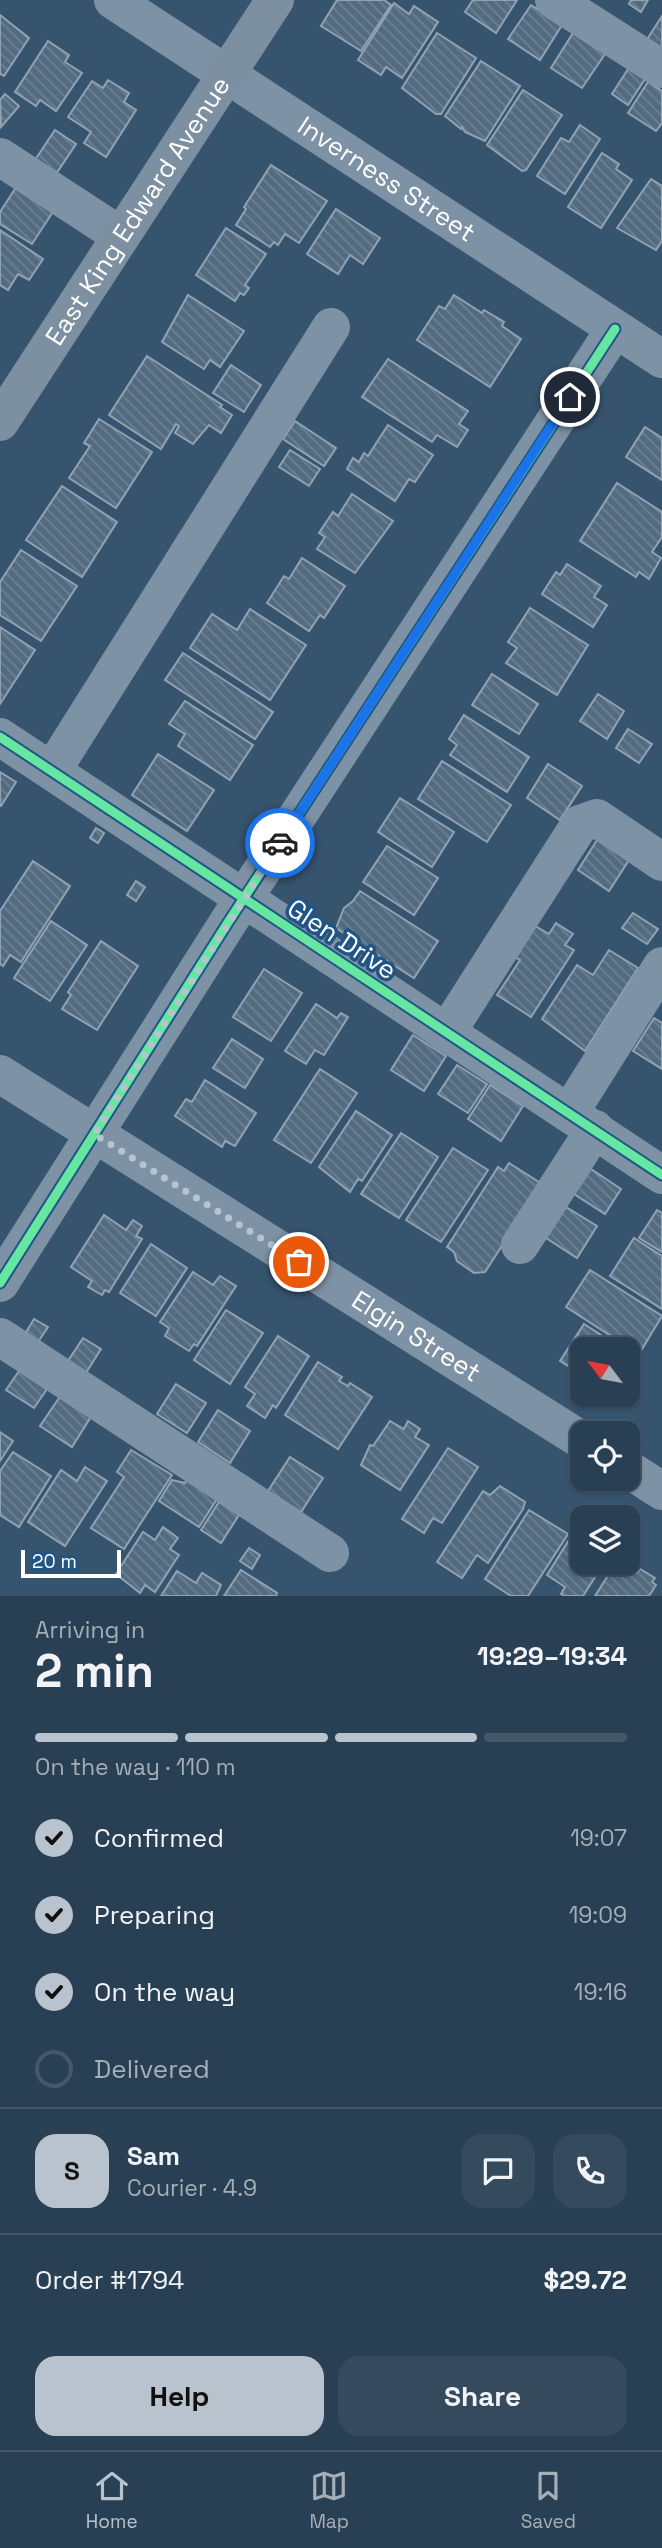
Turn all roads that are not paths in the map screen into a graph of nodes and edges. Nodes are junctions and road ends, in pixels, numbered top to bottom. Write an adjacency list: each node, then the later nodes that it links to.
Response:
1 (113, 0): 6 (street, Inverness Street)
2 (275, 0): 6 (main road, East King Edward Avenue)
3 (554, 0): 4 (street)
4 (602, 13): 5 (street)
5 (662, 69)
6 (225, 76): 8 (main road, East King Edward Avenue); 10 (street, Inverness Street)
7 (0, 157): 8 (street)
8 (121, 236): 12 (main road, East King Edward Avenue)
9 (331, 327): 14 (street)
10 (615, 329): 11 (street, Inverness Street); 16 (street)
11 (662, 359)
12 (0, 422)
13 (0, 737): 14 (street, Glen Drive)
14 (52, 771): 16 (street, Glen Drive)
15 (662, 862): 18 (street)
16 (244, 899): 18 (street, Glen Drive); 21 (street)
17 (662, 966): 20 (street)
18 (447, 1032): 20 (street, Glen Drive)
19 (0, 1074): 21 (street, Elgin Street)
20 (583, 1120): 22 (street, Glen Drive); 23 (street)
21 (94, 1134): 24 (street); 26 (street, Elgin Street)
22 (662, 1175)
23 (520, 1245)
24 (0, 1283)
25 (0, 1337): 27 (street)
26 (570, 1433)
27 (330, 1553)

